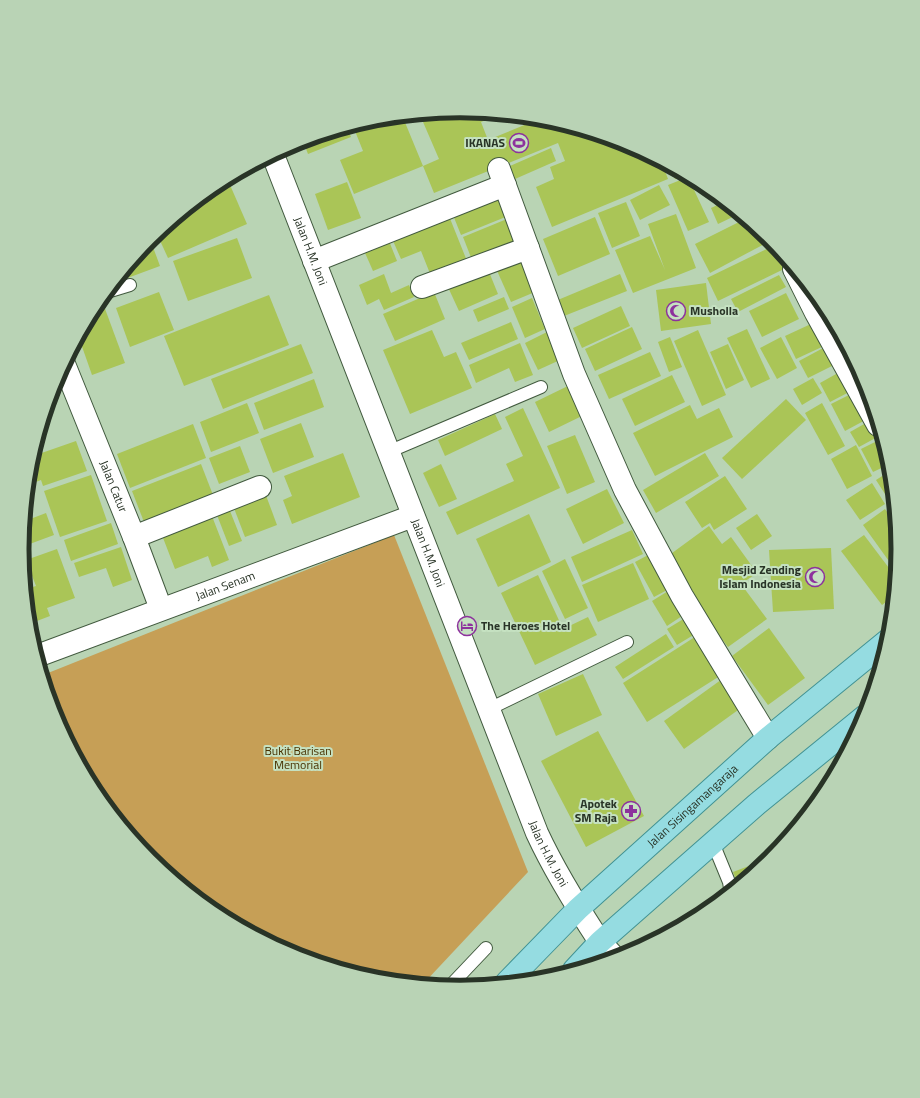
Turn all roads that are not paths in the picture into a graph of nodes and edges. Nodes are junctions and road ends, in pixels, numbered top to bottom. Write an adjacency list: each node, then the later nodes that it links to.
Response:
1 (275, 160): 3 (street, Jalan H.M. Joni)
2 (528, 248): 3 (street); 5 (street); 21 (street)
3 (314, 261): 11 (street, Jalan H.M. Joni)
4 (130, 285): 6 (lane)
5 (422, 287)
6 (117, 289)
7 (806, 292): 10 (street)
8 (67, 372): 14 (street, Jalan Catur)
9 (541, 387): 11 (lane)
10 (864, 400)
11 (388, 452): 13 (street, Jalan H.M. Joni)
12 (260, 487): 14 (street)
13 (413, 516): 15 (street, Jalan Senam); 19 (street, Jalan H.M. Joni)
14 (134, 537): 15 (street, Jalan Catur)
15 (161, 609): 18 (street, Jalan Senam)
16 (628, 642): 19 (lane)
17 (880, 647): 21 (main road, Jalan Sisingamangaraja)
18 (42, 654)
19 (489, 709): 24 (street, Jalan H.M. Joni)
20 (853, 726): 22 (main road)
21 (768, 738): 24 (main road, Jalan Sisingamangaraja)
22 (712, 844): 23 (lane); 26 (main road)
23 (729, 885)
24 (578, 909): 26 (street, Jalan H.M. Joni); 28 (main road, Jalan Sisingamangaraja)
25 (486, 948): 29 (lane)
26 (607, 950): 27 (main road)
27 (592, 959)
28 (512, 976)
29 (456, 980)

